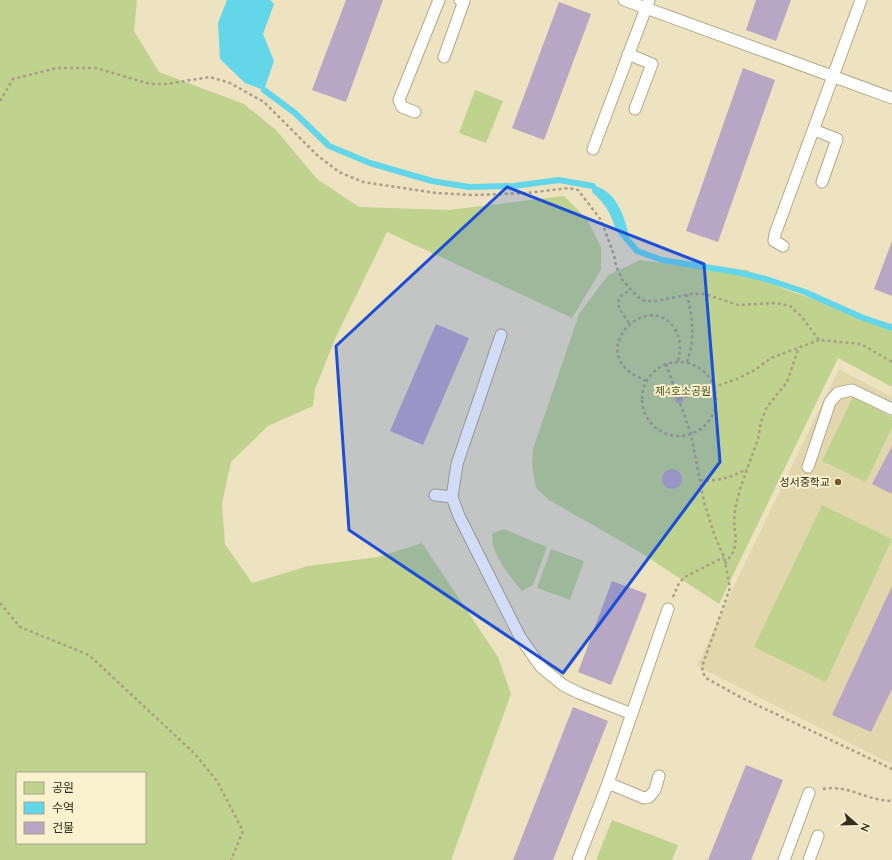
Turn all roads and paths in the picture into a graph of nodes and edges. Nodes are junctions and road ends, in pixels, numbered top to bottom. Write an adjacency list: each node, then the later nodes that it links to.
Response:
1 (439, 0): 12 (lane)
2 (460, 0): 7 (lane)
3 (624, 0): 5 (lane)
4 (861, 0): 8 (lane)
5 (647, 4): 6 (lane); 8 (lane)
6 (628, 54): 11 (lane); 14 (lane)
7 (444, 57)
8 (833, 76): 9 (lane); 13 (lane)
9 (892, 98)
10 (0, 100): 17 (path)
11 (635, 109)
12 (415, 112)
13 (814, 130): 15 (lane); 16 (lane)
14 (593, 149)
15 (822, 182)
16 (783, 246)
17 (631, 290): 18 (path); 19 (path)
18 (687, 295): 21 (path); 24 (path)
19 (629, 323): 23 (path); 27 (path)
20 (501, 335): 36 (lane)
21 (819, 340): 22 (path); 25 (path)
22 (799, 347): 28 (path); 33 (path)
23 (678, 361): 24 (path); 26 (path)
24 (687, 362): 28 (path)
25 (892, 362)
26 (666, 364): 27 (path); 29 (path)
27 (646, 380): 31 (path)
28 (715, 386): 29 (path); 31 (path)
29 (679, 399): 31 (path)
30 (892, 409): 32 (lane)
31 (691, 434): 34 (path)
32 (808, 467)
33 (747, 469): 34 (path); 38 (path)
34 (700, 480): 37 (path)
35 (435, 494): 36 (lane)
36 (452, 497): 42 (lane)
37 (724, 557): 38 (path); 39 (path)
38 (725, 564): 43 (path)
39 (679, 583)
40 (0, 602): 49 (path)
41 (668, 609): 42 (lane)
42 (632, 714): 45 (lane)
43 (892, 769)
44 (659, 776): 45 (lane)
45 (608, 783): 50 (lane)
46 (809, 793): 47 (path); 51 (lane)
47 (892, 801)
48 (818, 836): 52 (lane)
49 (231, 860)
50 (578, 860)
51 (784, 860)
52 (809, 860)

